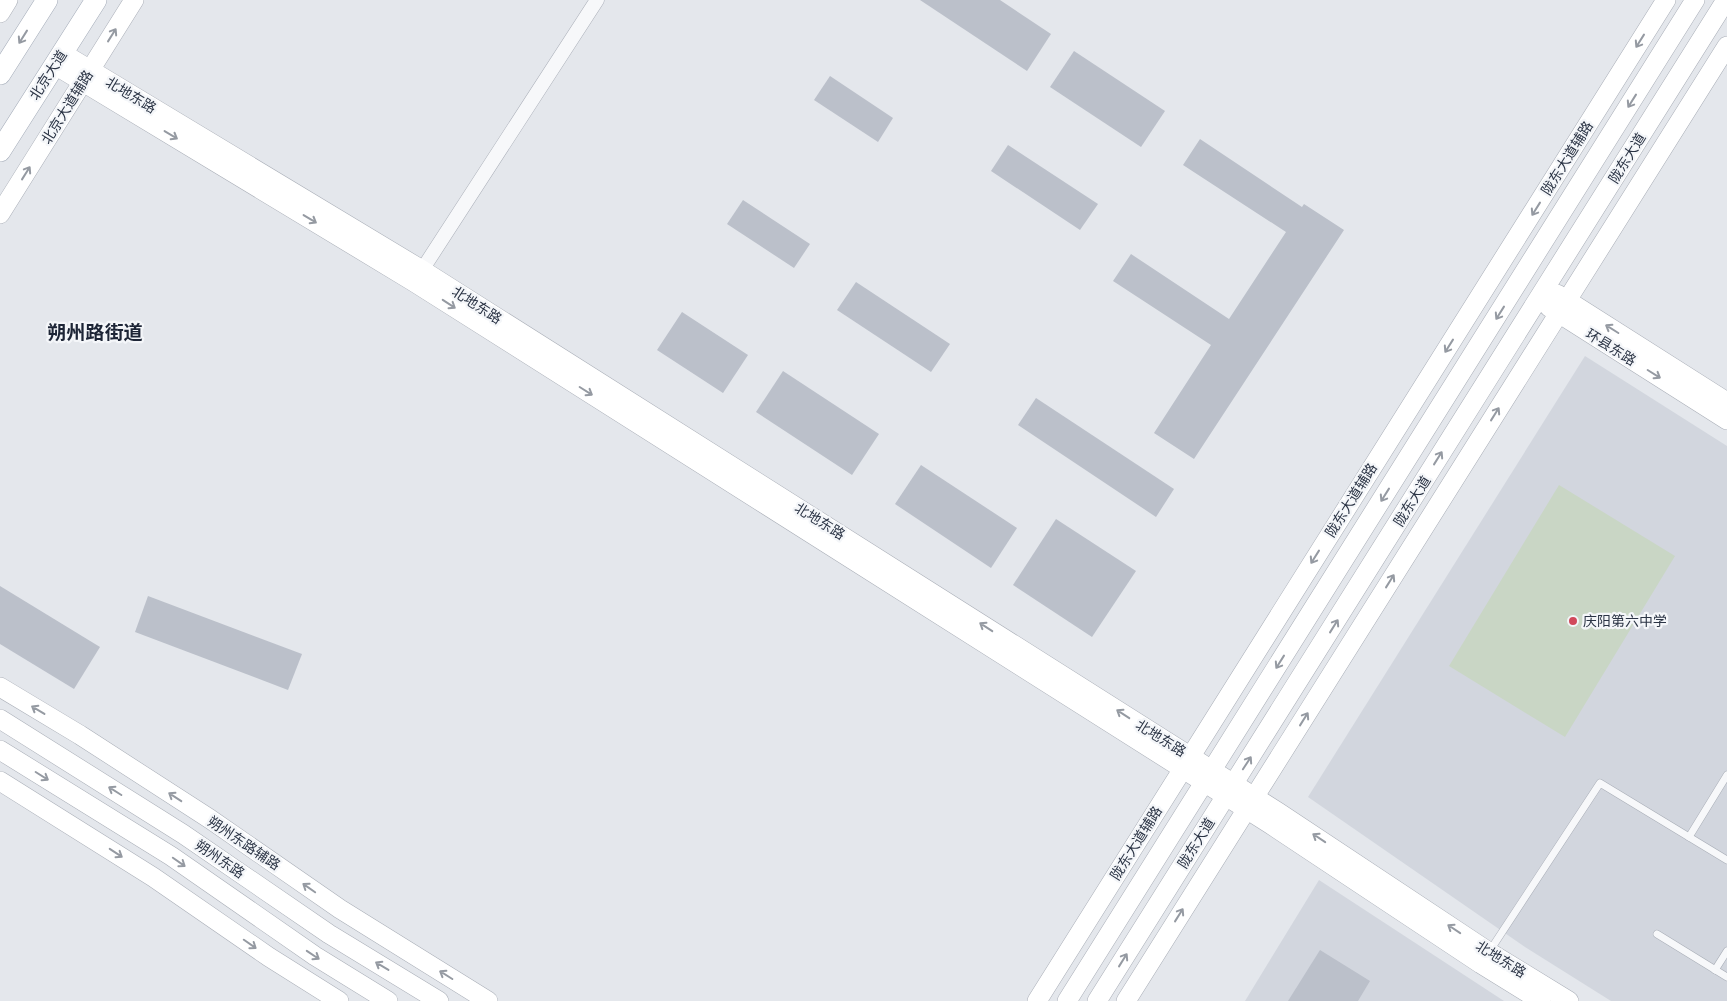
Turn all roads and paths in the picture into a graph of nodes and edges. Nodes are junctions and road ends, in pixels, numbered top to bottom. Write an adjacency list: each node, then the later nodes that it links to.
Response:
1 (8, 0): 9 (street)
2 (47, 0): 12 (main road, one-way to 12)
3 (96, 0): 11 (main road, 北京大道)
4 (134, 0): 13 (street, 北京大道辅路, one-way to 4)
5 (597, 0): 17 (street)
6 (1666, 0): 16 (street, 陇东大道辅路, one-way to 16)
7 (1695, 0): 18 (street, 陇东大道, one-way to 18)
8 (1726, 0): 19 (street, 陇东大道)
9 (0, 13)
10 (1727, 46): 20 (street)
11 (58, 59): 13 (street, 北地东路); 14 (main road, 北京大道)
12 (0, 74)
13 (87, 76): 15 (street, 北京大道辅路, one-way to 13); 17 (street, 北地东路); 26 (street, 北地东路, one-way to 26)
14 (0, 151)
15 (0, 214)
16 (1499, 266): 18 (street, 环县东路); 26 (street, 陇东大道辅路, one-way to 26)
17 (422, 270): 26 (street, 北地东路, one-way to 17)
18 (1520, 280): 19 (street, 环县东路); 28 (street, 陇东大道, one-way to 28)
19 (1541, 293): 20 (street, 环县东路); 30 (street, 陇东大道, one-way to 19)
20 (1563, 307): 21 (street, 环县东路, one-way to 20); 22 (street, 环县东路, one-way to 22); 31 (street, one-way to 20)
21 (1727, 402)
22 (1727, 420)
23 (0, 687): 42 (street, 朔州东路辅路, one-way to 23)
24 (0, 719): 41 (street, 朔州东路, one-way to 24)
25 (0, 750): 40 (street, 朔州东路, one-way to 40)
26 (1186, 763): 28 (street, 北地东路); 43 (street, 陇东大道辅路)
27 (1727, 775): 32 (lane)
28 (1208, 776): 30 (street, 北地东路); 44 (street, 陇东大道)
29 (0, 781): 39 (street, one-way to 39)
30 (1230, 790): 31 (street, 北地东路); 45 (street, 陇东大道, one-way to 30)
31 (1251, 803): 36 (street, 北地东路, one-way to 31); 46 (street, one-way to 31); 47 (street, 北地东路)
32 (1689, 837): 33 (lane); 36 (lane)
33 (1727, 860)
34 (1657, 934): 37 (lane)
35 (1727, 951): 37 (lane)
36 (1489, 952): 48 (street, 北地东路)
37 (1715, 970): 38 (lane)
38 (1727, 978)
39 (339, 1001)
40 (388, 1001)
41 (439, 1001)
42 (488, 1001)
43 (1037, 1001)
44 (1067, 1001)
45 (1097, 1001)
46 (1126, 1001)
47 (1541, 1001)
48 (1570, 1001)

